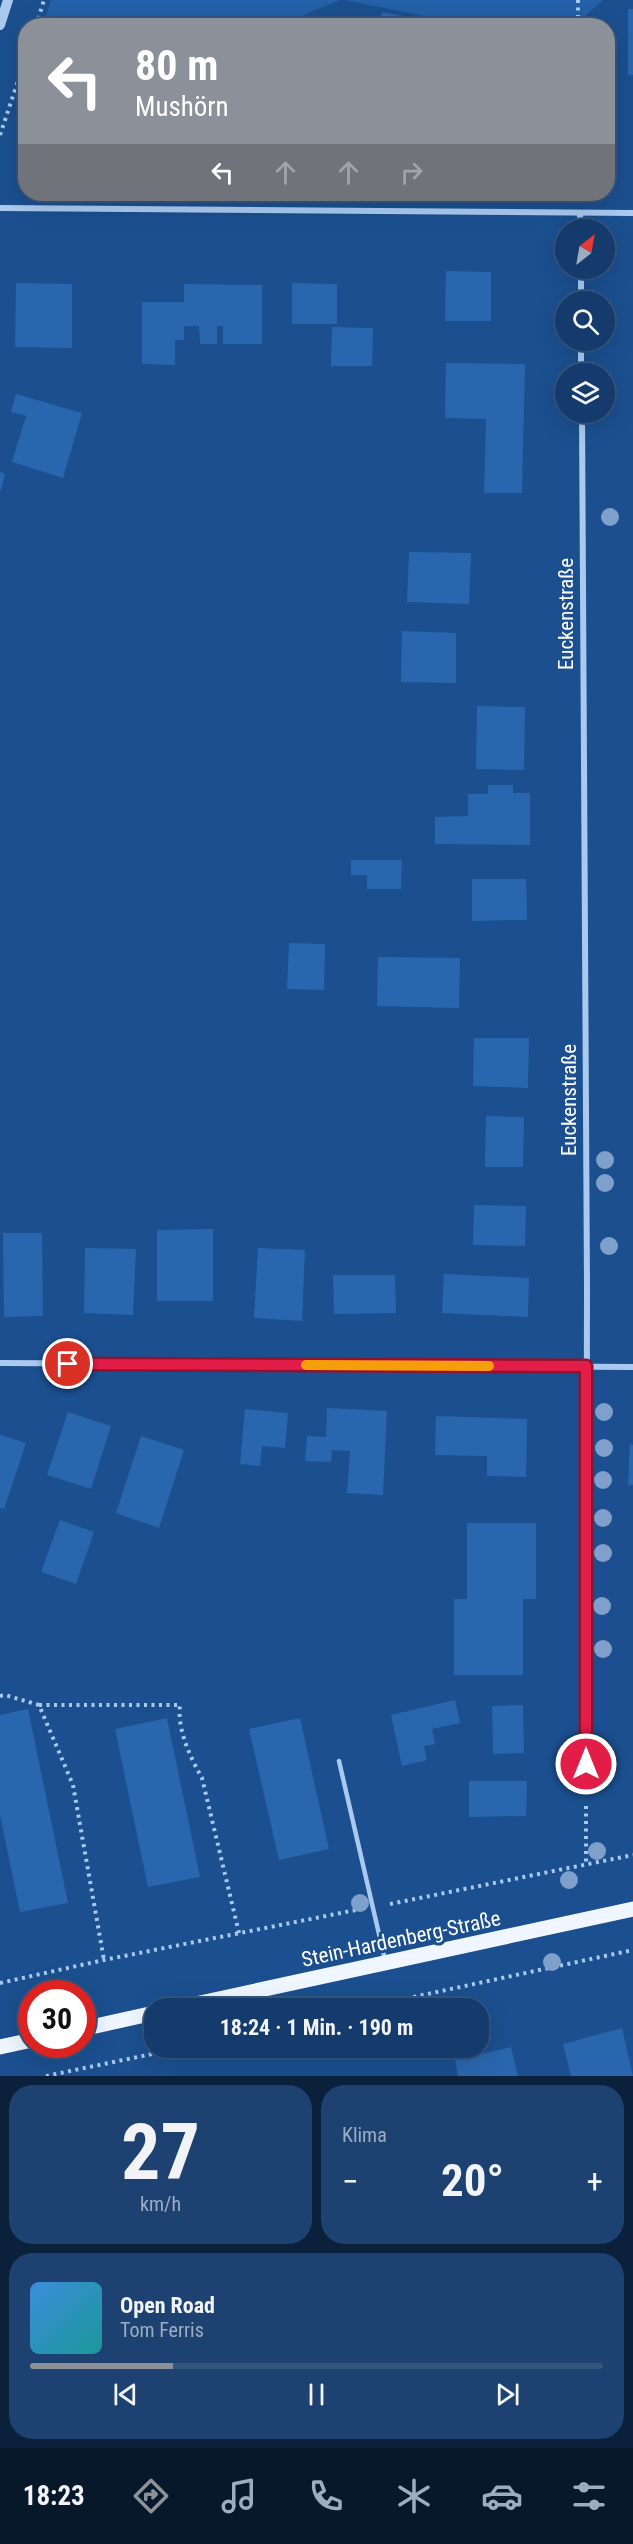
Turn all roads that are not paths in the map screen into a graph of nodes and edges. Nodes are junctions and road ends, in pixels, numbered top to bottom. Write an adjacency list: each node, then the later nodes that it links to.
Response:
1 (8, 0): 2 (street)
2 (0, 25)
3 (0, 208): 5 (street)
4 (633, 213): 5 (street)
5 (580, 214): 6 (street)
6 (580, 219)
7 (582, 423): 9 (street, Euckenstraße)
8 (0, 1363): 9 (street)
9 (586, 1366): 10 (street); 12 (street, Euckenstraße)
10 (633, 1366)
11 (339, 1761): 14 (lane)
12 (586, 1788)
13 (633, 1910): 14 (main road, Stein-Hardenberg-Straße)
14 (386, 1964): 15 (main road, Stein-Hardenberg-Straße)
15 (224, 1998)
16 (144, 2015): 17 (main road)
17 (96, 2026)
18 (18, 2043): 19 (main road)
19 (0, 2047)

